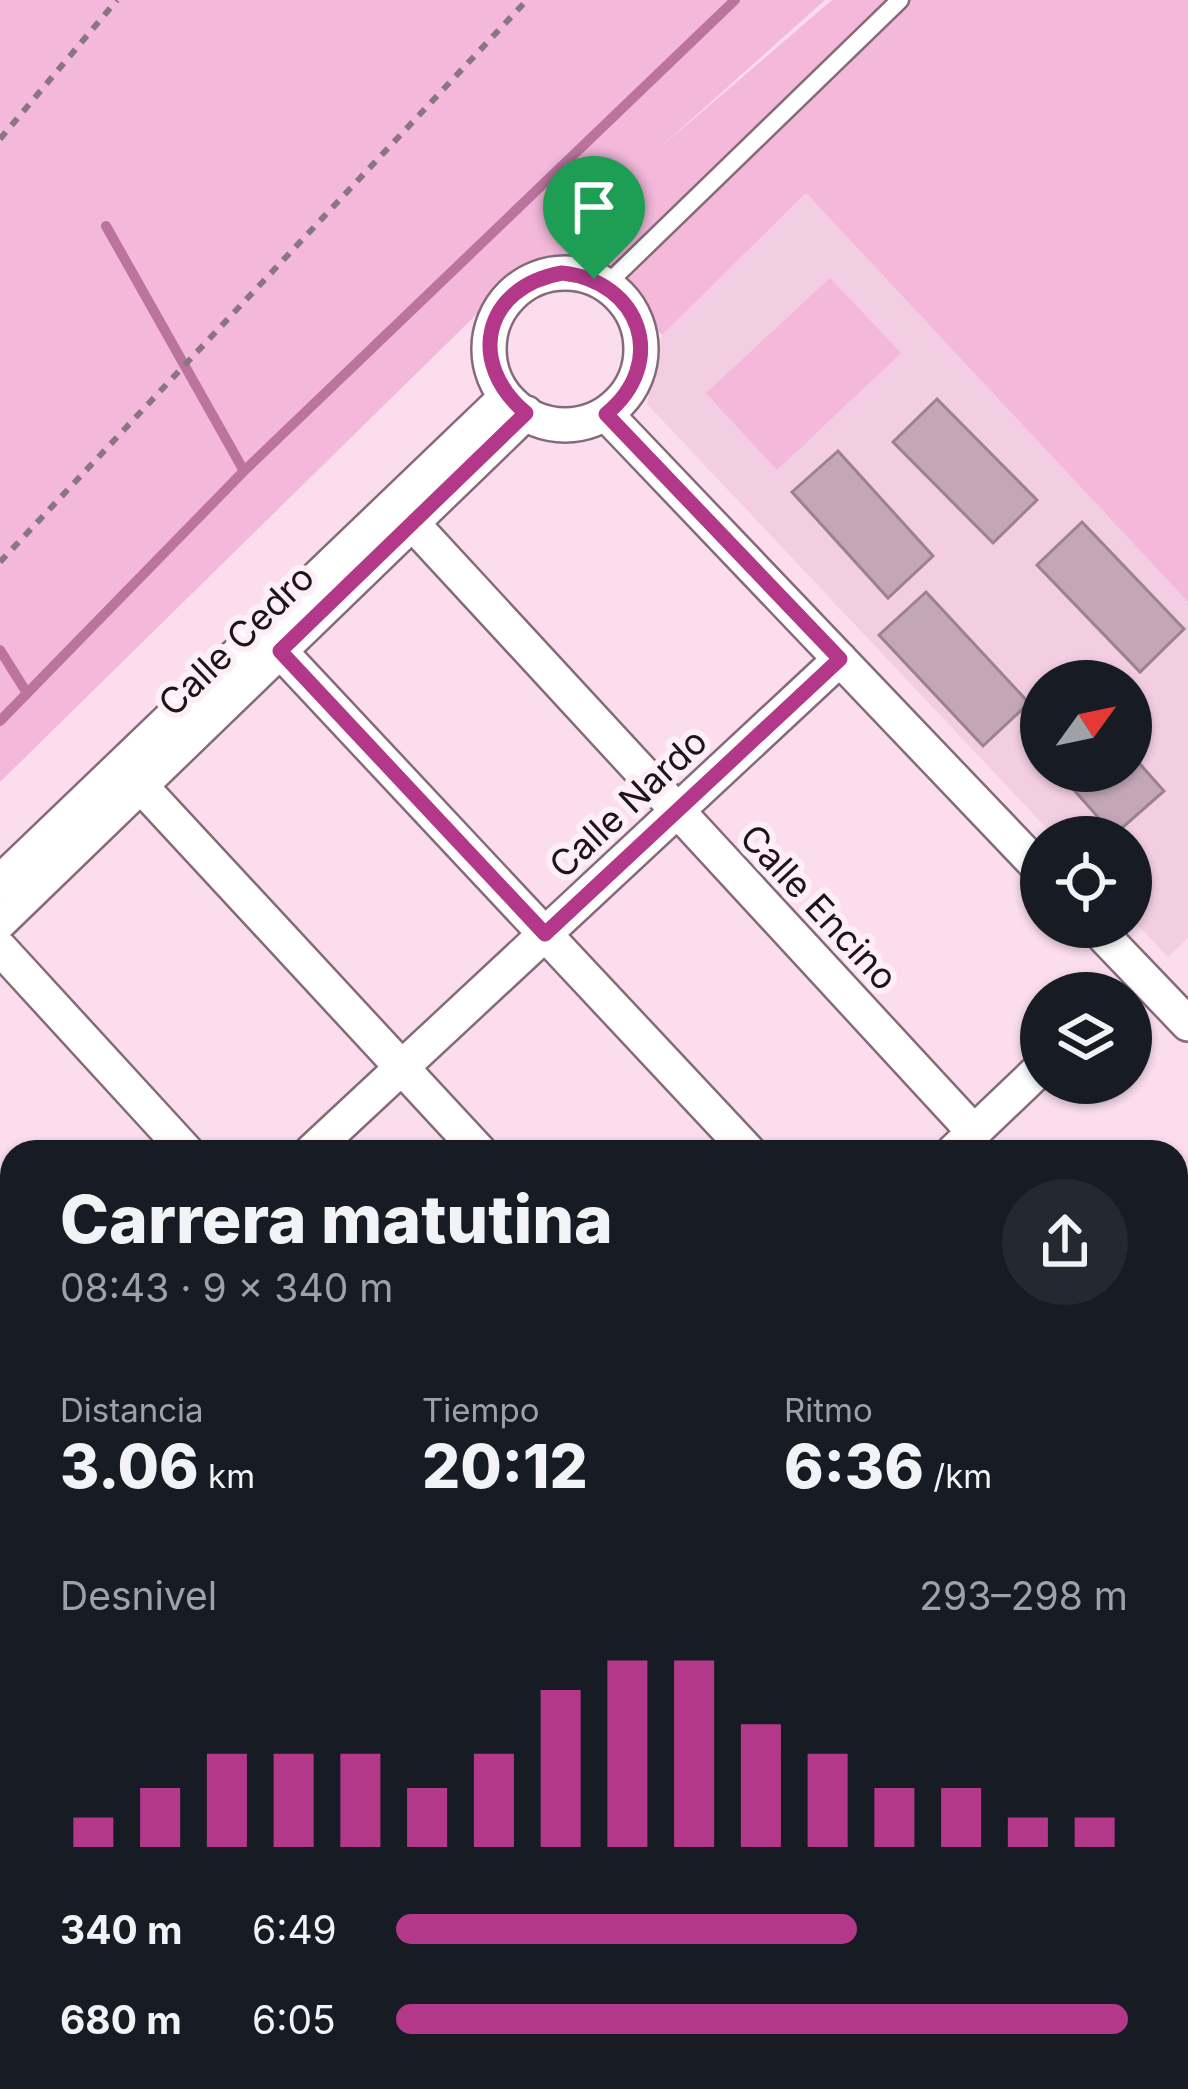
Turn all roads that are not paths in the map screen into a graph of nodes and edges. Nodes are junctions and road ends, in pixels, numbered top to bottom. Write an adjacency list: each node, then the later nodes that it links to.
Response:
1 (900, 0): 2 (lane)
2 (606, 285): 3 (street); 4 (street)
3 (516, 405): 4 (street); 5 (street, Calle Cedro); 8 (street, Calle Cedro)
4 (606, 414): 7 (street)
5 (412, 523): 6 (street, Calle Cedro); 9 (street, Calle Encino)
6 (280, 651): 8 (street, Calle Cedro); 13 (street)
7 (840, 659): 9 (street, Calle Nardo); 10 (street)
8 (131, 776): 11 (street, Calle Cedro); 12 (street, Calle Cedro); 17 (street)
9 (677, 811): 13 (street, Calle Nardo); 23 (street, Calle Encino)
10 (1020, 848)
11 (0, 882)
12 (0, 922)
13 (545, 934): 17 (street, Calle Nardo); 22 (street)
14 (0, 948): 19 (street)
15 (1152, 999): 16 (street)
16 (1188, 1024)
17 (402, 1068): 20 (street, Calle Nardo); 21 (street)
18 (1020, 1088): 24 (street)
19 (176, 1140)
20 (324, 1140)
21 (469, 1140)
22 (738, 1140)
23 (961, 1140)
24 (965, 1140)

